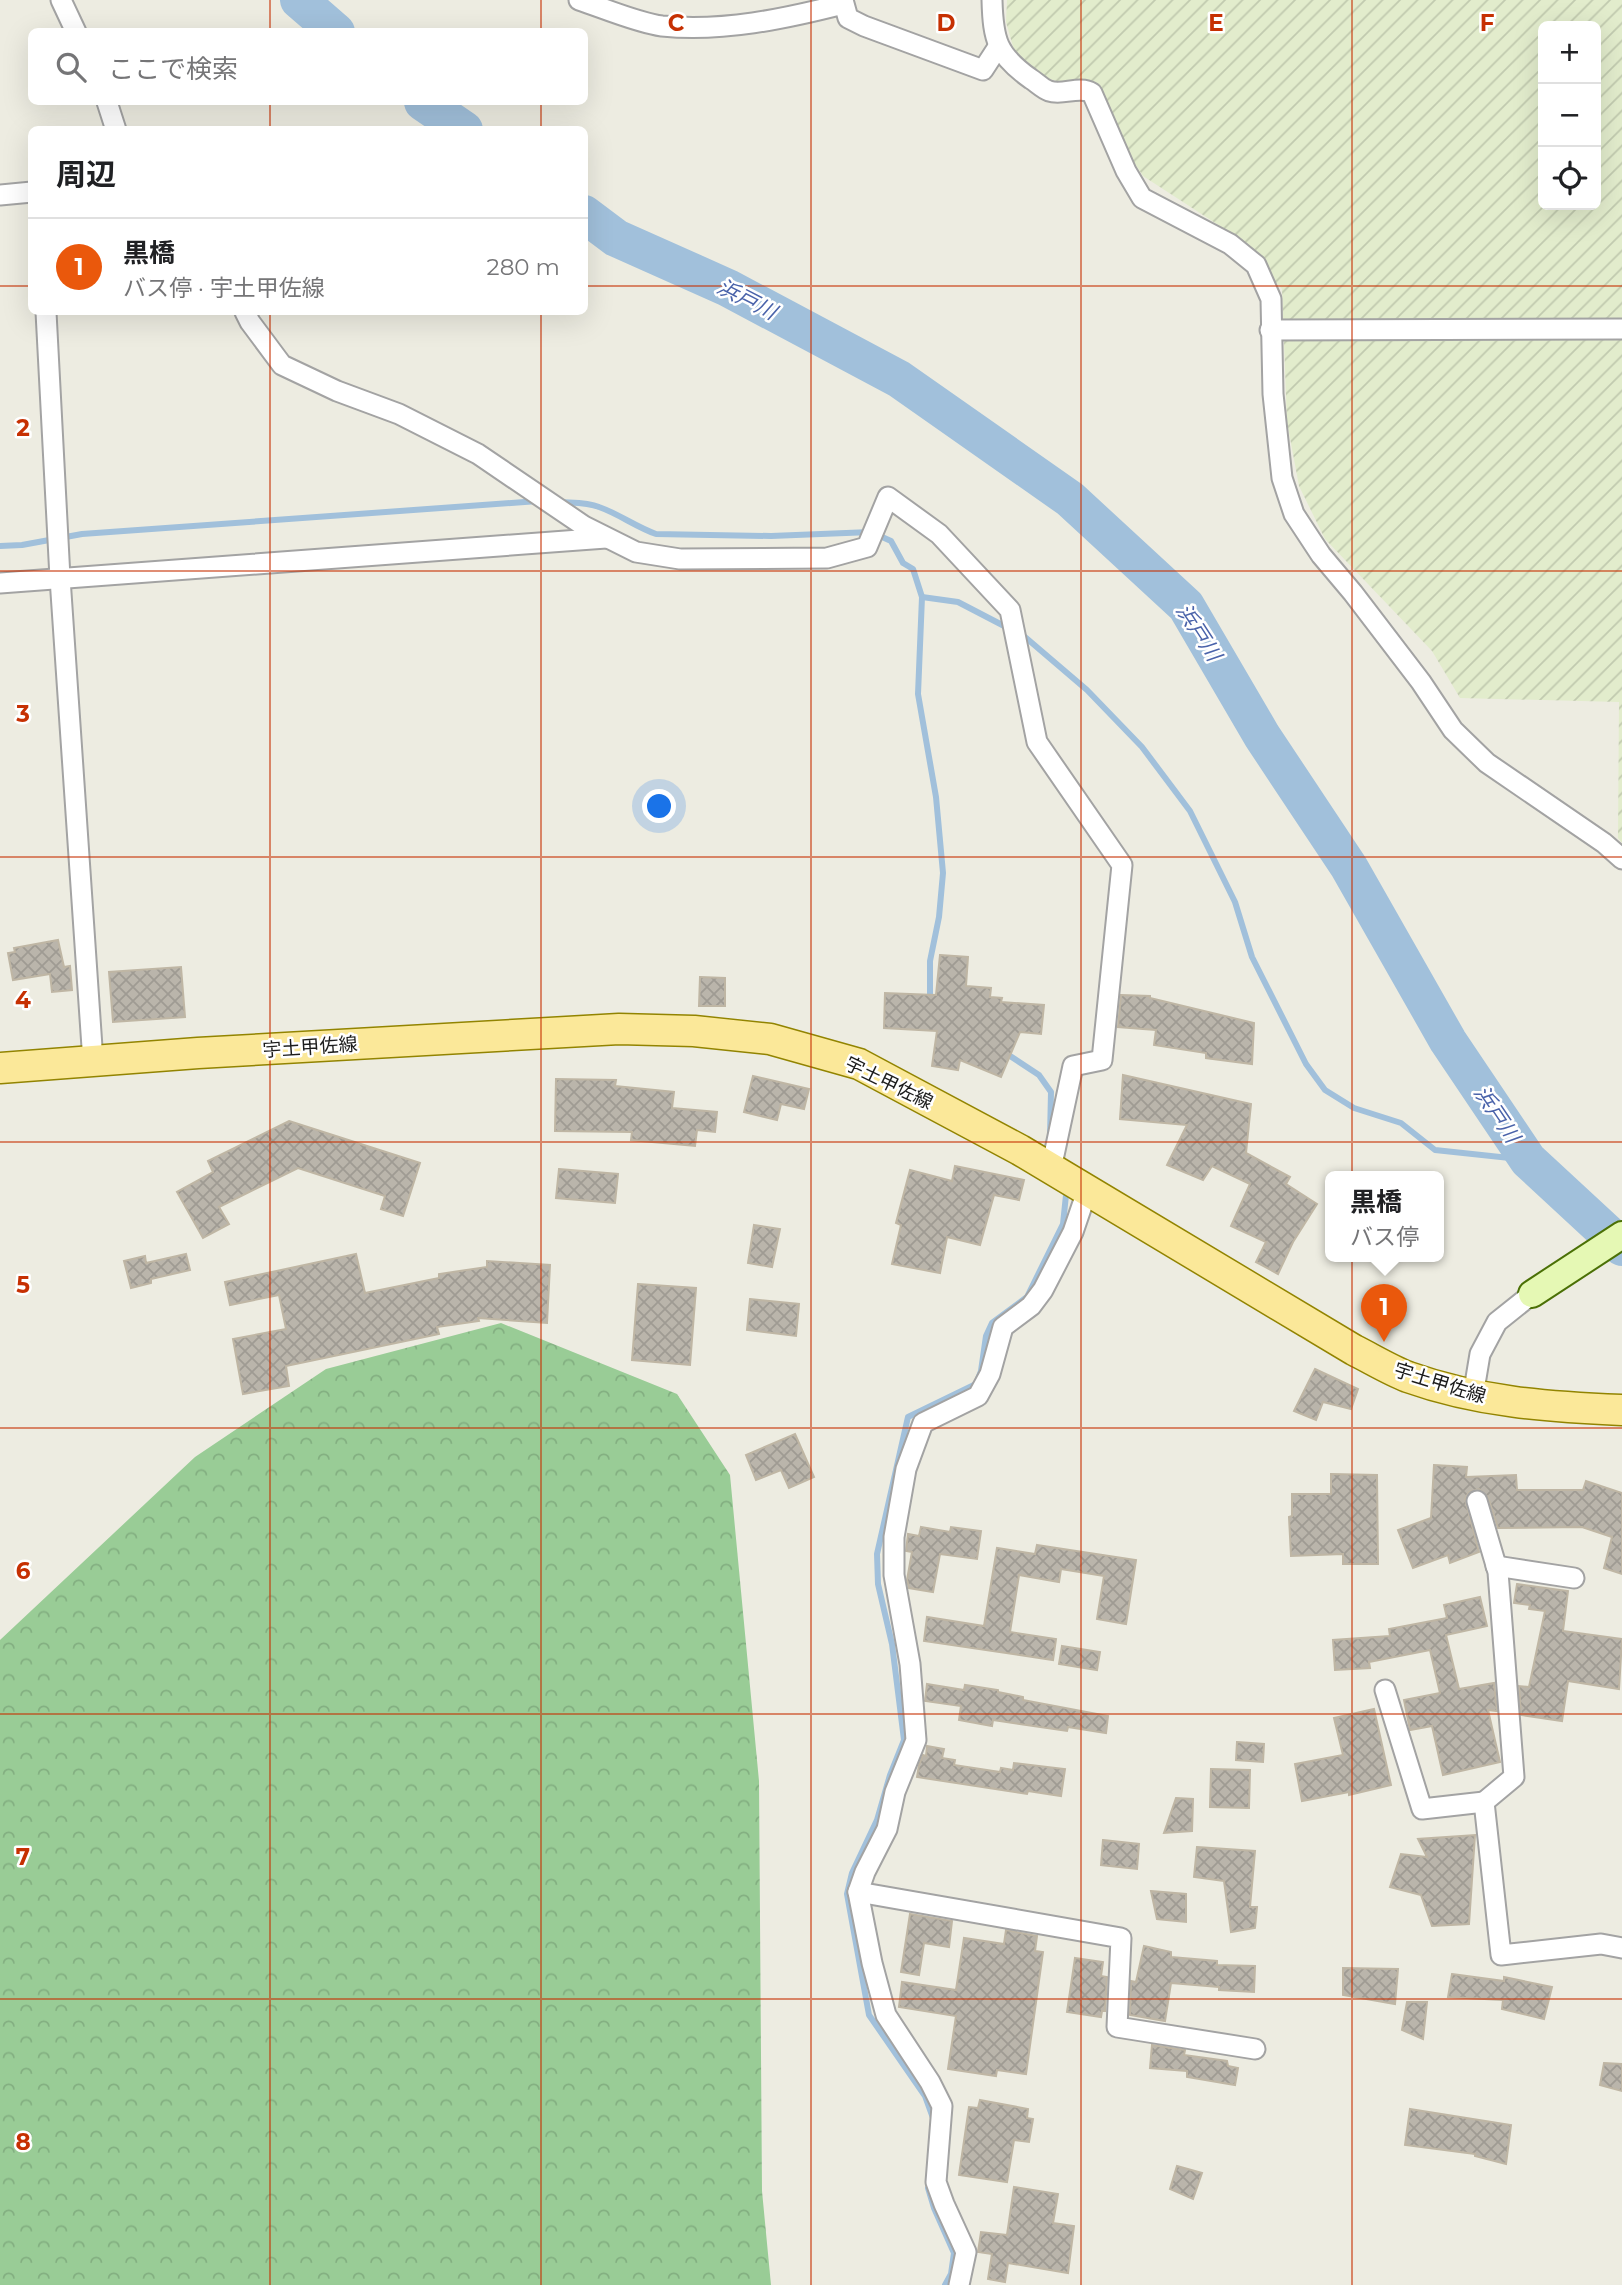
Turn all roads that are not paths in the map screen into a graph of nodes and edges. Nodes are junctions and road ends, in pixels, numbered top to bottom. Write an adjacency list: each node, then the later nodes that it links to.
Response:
1 (61, 0): 5 (street)
2 (579, 0): 4 (street)
3 (992, 0): 6 (street)
4 (843, 2): 6 (street)
5 (74, 28)
6 (998, 47): 14 (street)
7 (108, 105): 8 (street)
8 (115, 126)
9 (28, 192): 10 (street)
10 (0, 195)
11 (46, 315): 16 (street)
12 (246, 315): 15 (street)
13 (1622, 329): 14 (street)
14 (1270, 330): 18 (street)
15 (607, 538): 16 (street); 21 (street)
16 (60, 578): 17 (street); 19 (street)
17 (0, 583)
18 (1622, 859)
19 (93, 1062): 20 (main road, 宇土甲佐線); 21 (main road, 宇土甲佐線)
20 (0, 1068)
21 (1051, 1169): 22 (main road, 宇土甲佐線)
22 (1087, 1191): 25 (main road, 宇土甲佐線); 32 (street)
23 (1622, 1235): 24 (street)
24 (1532, 1294): 25 (street)
25 (1473, 1396): 26 (main road, 宇土甲佐線)
26 (1622, 1410)
27 (1477, 1501): 28 (street)
28 (1496, 1566): 29 (street); 31 (street)
29 (1574, 1578)
30 (1385, 1690): 31 (street)
31 (1484, 1802): 33 (street)
32 (858, 1892): 34 (street); 35 (street)
33 (1622, 1948)
34 (1255, 2049)
35 (958, 2285)

